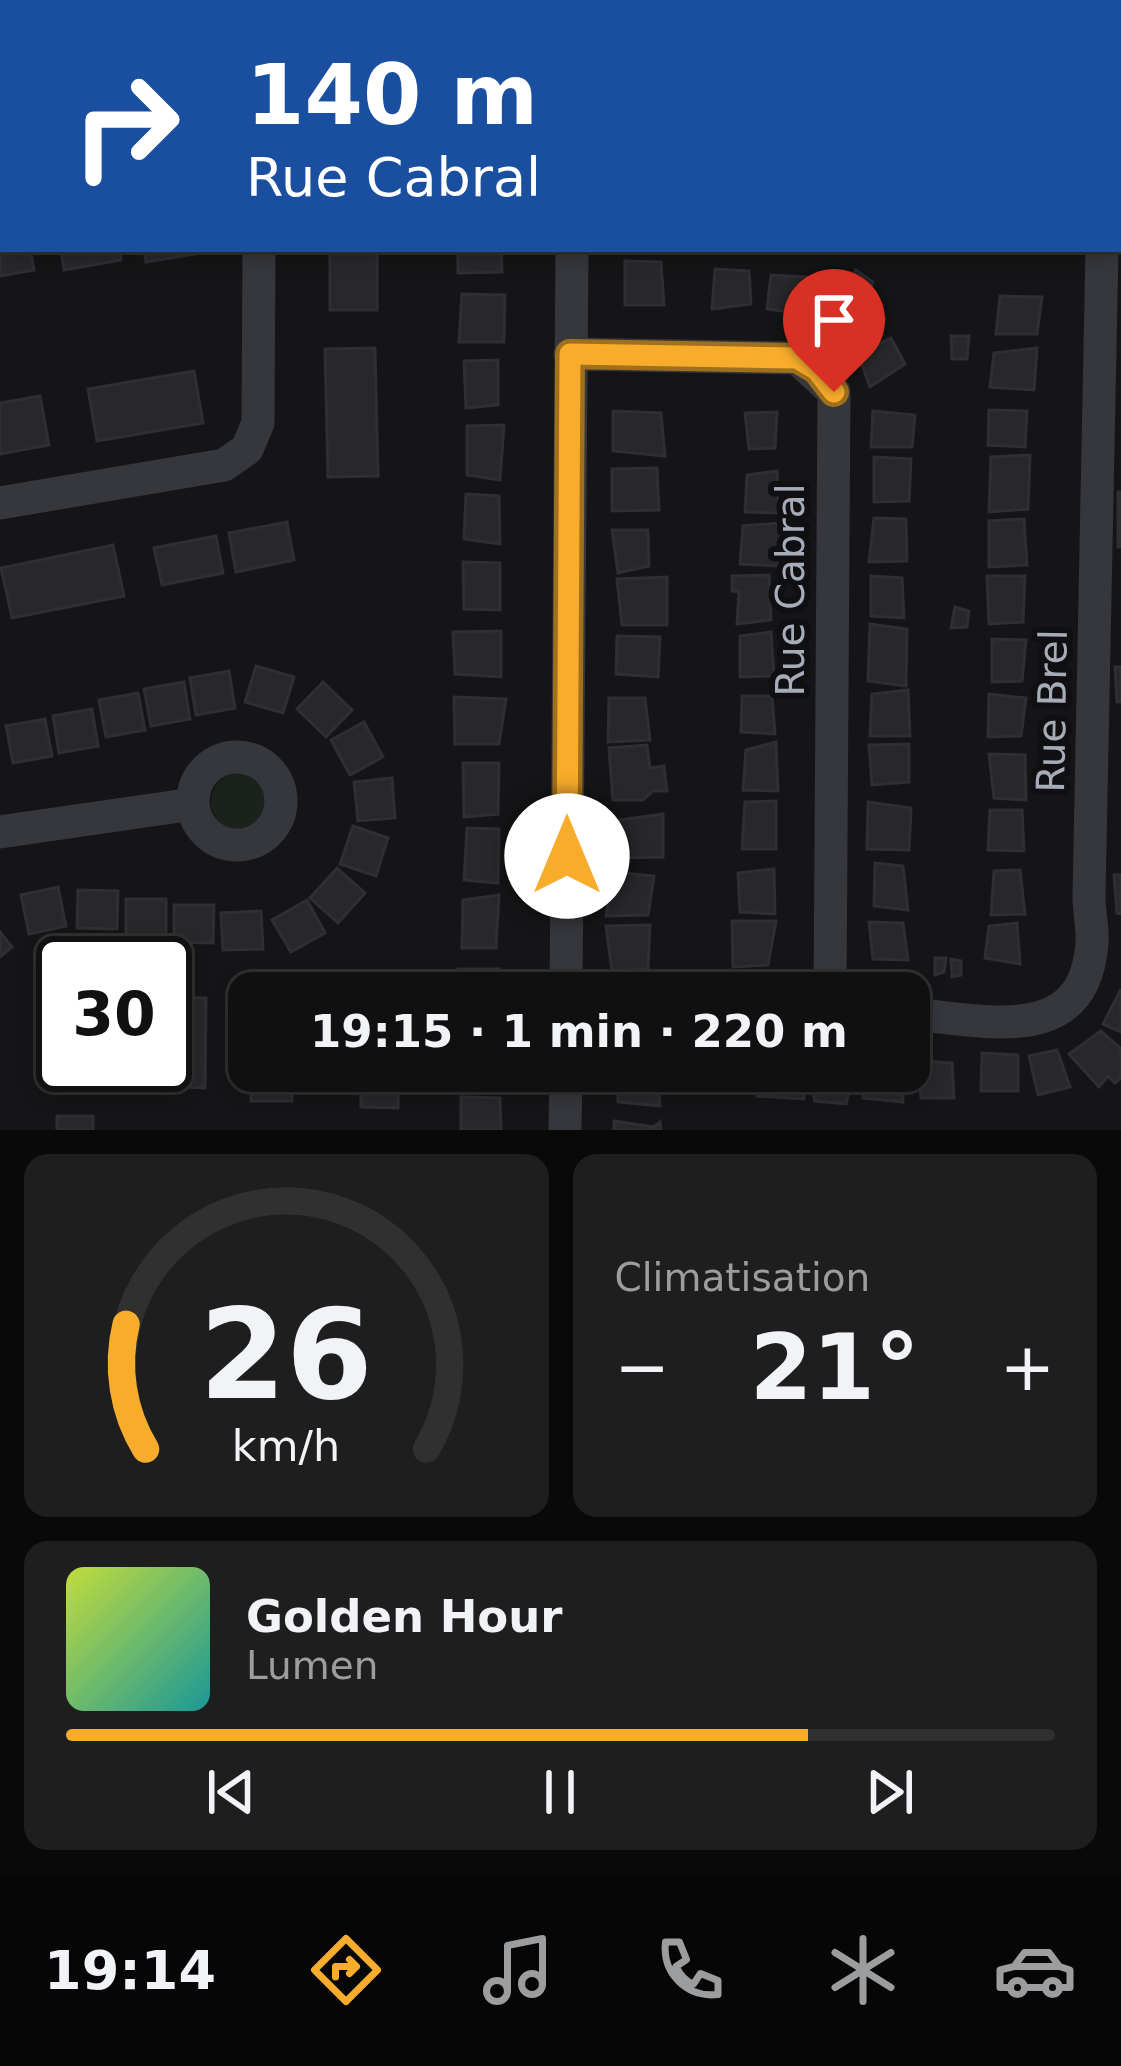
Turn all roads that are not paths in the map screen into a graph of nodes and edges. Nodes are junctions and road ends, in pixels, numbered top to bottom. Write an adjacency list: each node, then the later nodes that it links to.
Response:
1 (259, 252): 6 (street)
2 (572, 252): 4 (street)
3 (1102, 252): 5 (street, Rue Brel)
4 (570, 354): 9 (street); 10 (street, Rue Cabral)
5 (1111, 436): 11 (street, Rue Brel)
6 (0, 503)
7 (193, 804): 8 (street)
8 (0, 832)
9 (566, 972)
10 (830, 972)
11 (930, 1015)
12 (566, 1092): 13 (street)
13 (566, 1130)

